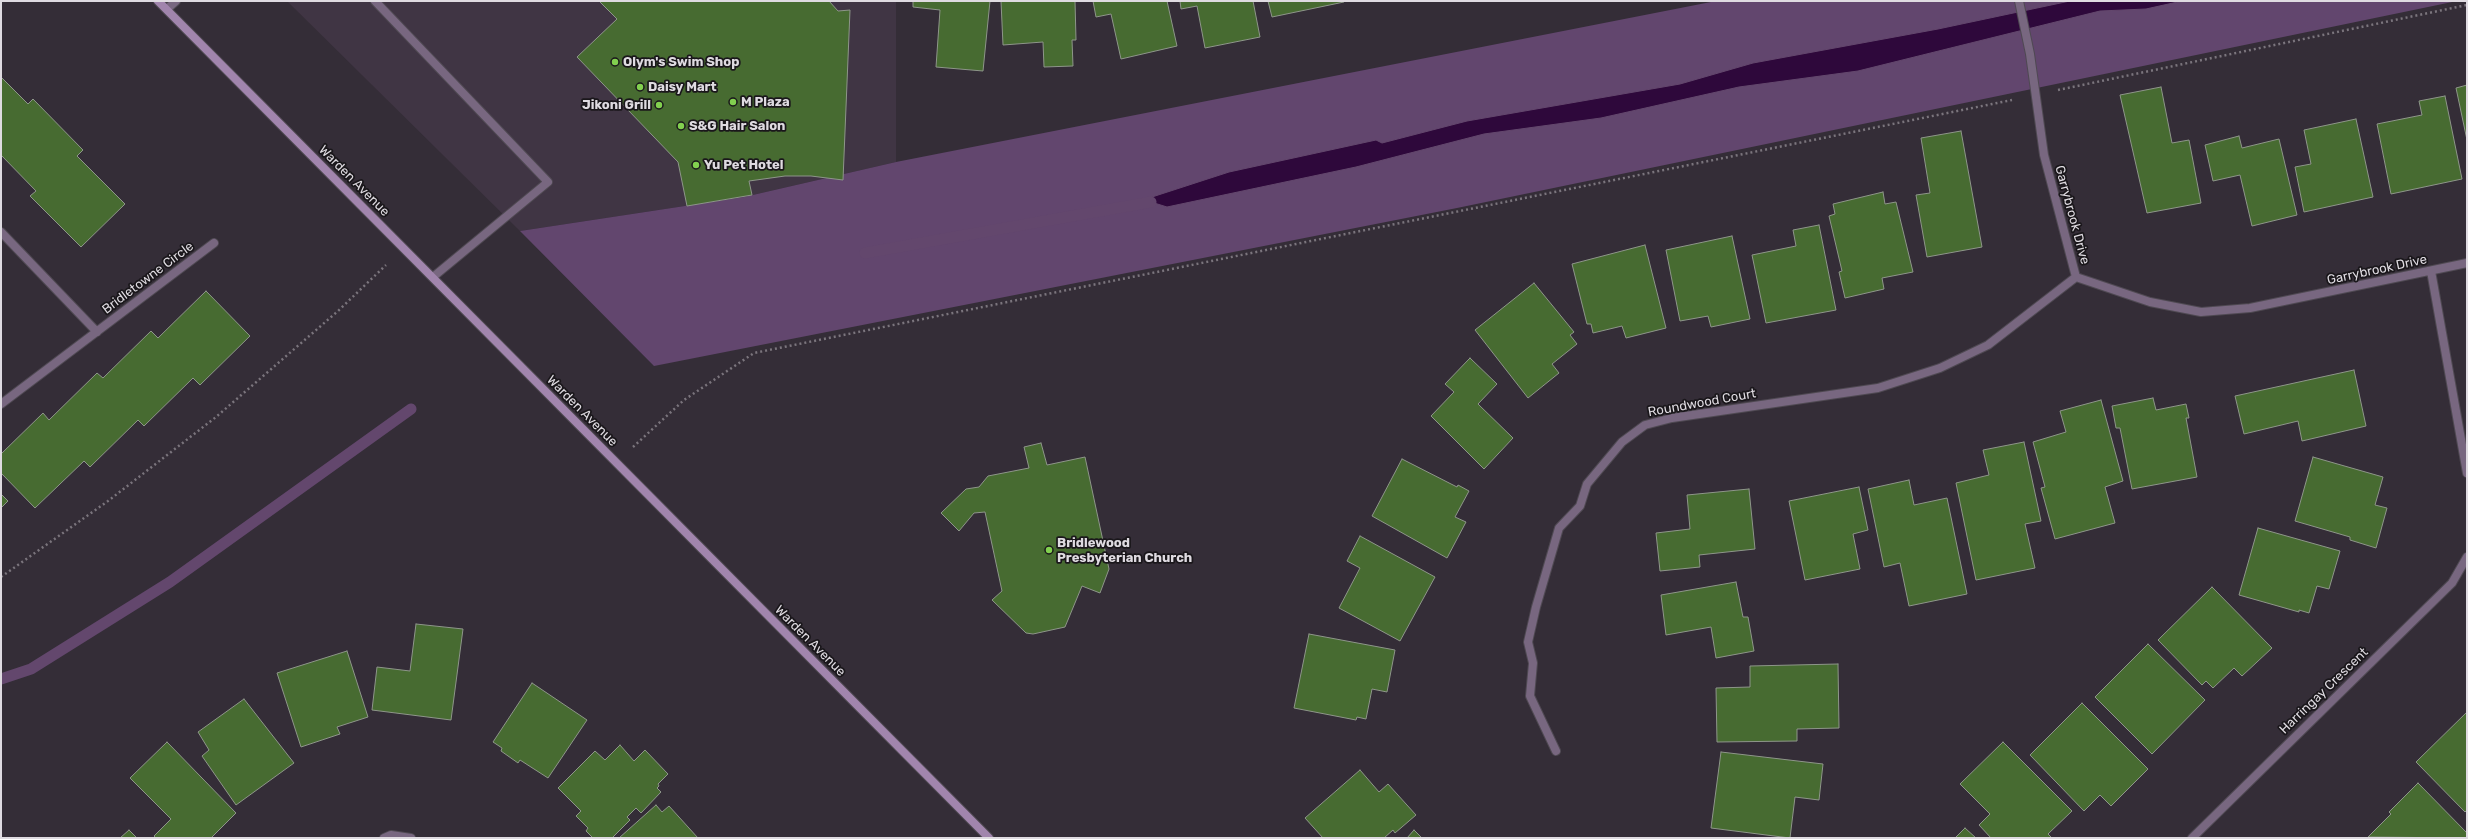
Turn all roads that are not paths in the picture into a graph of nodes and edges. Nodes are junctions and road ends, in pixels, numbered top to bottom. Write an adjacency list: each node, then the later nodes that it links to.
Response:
1 (158, 1): 5 (main road, Warden Avenue)
2 (176, 1): 5 (street)
3 (375, 1): 10 (street)
4 (2019, 1): 11 (street, Garrybrook Drive)
5 (167, 10): 10 (main road, Warden Avenue)
6 (1, 232): 12 (street, Bridletowne Circle)
7 (214, 243): 12 (street, Bridletowne Circle)
8 (2467, 263): 9 (street, Garrybrook Drive)
9 (2431, 271): 11 (street, Garrybrook Drive); 14 (street)
10 (433, 277): 19 (main road, Warden Avenue)
11 (2076, 277): 16 (street, Roundwood Court)
12 (97, 332): 13 (street, Bridletowne Circle)
13 (1, 404)
14 (2467, 473)
15 (2467, 557): 20 (street, Harringay Crescent)
16 (1556, 751)
17 (384, 838): 18 (street)
18 (411, 838)
19 (989, 838)
20 (2192, 838)

